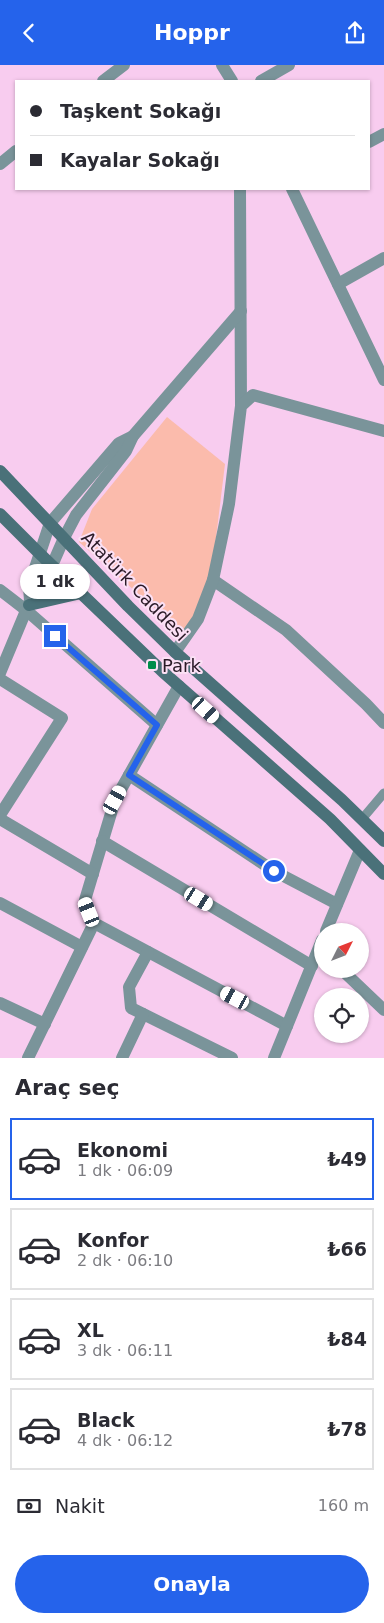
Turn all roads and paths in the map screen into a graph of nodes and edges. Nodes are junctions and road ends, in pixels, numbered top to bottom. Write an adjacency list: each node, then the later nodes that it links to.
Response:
1 (124, 65): 4 (street)
2 (222, 65): 5 (street)
3 (289, 65): 6 (street)
4 (104, 80)
5 (231, 80)
6 (262, 80)
7 (384, 134): 8 (street)
8 (370, 141)
9 (15, 152): 10 (street)
10 (0, 164)
11 (240, 190): 15 (street)
12 (292, 190): 14 (street)
13 (384, 258): 14 (street)
14 (338, 284): 16 (street)
15 (241, 311): 17 (street); 19 (street)
16 (384, 379)
17 (241, 406): 18 (street); 26 (street)
18 (384, 431)
19 (133, 436): 22 (street); 23 (street)
20 (0, 471): 22 (main road, Atatürk Caddesi)
21 (0, 514): 24 (main road)
22 (50, 523): 23 (main road, Atatürk Caddesi); 24 (street)
23 (64, 538): 25 (street); 30 (main road, Atatürk Caddesi)
24 (38, 553): 25 (main road); 29 (street)
25 (52, 565): 28 (main road); 29 (street)
26 (213, 580): 30 (street); 34 (street)
27 (0, 589): 29 (street)
28 (82, 593): 29 (main road); 33 (main road)
29 (28, 605): 31 (street); 35 (street)
30 (175, 652): 40 (main road, Atatürk Caddesi)
31 (0, 673)
32 (0, 679): 38 (street)
33 (179, 686): 35 (street); 43 (main road)
34 (384, 723)
35 (157, 725): 36 (street)
36 (129, 775): 41 (street); 47 (street)
37 (384, 793): 40 (lane)
38 (0, 815)
39 (0, 819): 44 (street)
40 (362, 819): 42 (main road, Atatürk Caddesi)
41 (102, 841): 44 (street); 53 (street)
42 (384, 841)
43 (360, 850): 45 (main road); 47 (street)
44 (93, 874): 48 (street)
45 (384, 874)
46 (0, 903): 50 (street)
47 (337, 904): 49 (street)
48 (94, 923): 50 (street); 51 (street)
49 (329, 923)
50 (82, 947): 58 (street)
51 (148, 952): 57 (street); 59 (street)
52 (314, 962): 53 (street)
53 (312, 966): 59 (street)
54 (350, 978): 56 (street)
55 (0, 1003): 58 (street)
56 (384, 1010)
57 (143, 1013): 60 (street); 62 (street)
58 (45, 1024): 61 (street)
59 (287, 1026): 63 (street)
60 (226, 1057)
61 (28, 1058)
62 (122, 1058)
63 (274, 1058)

